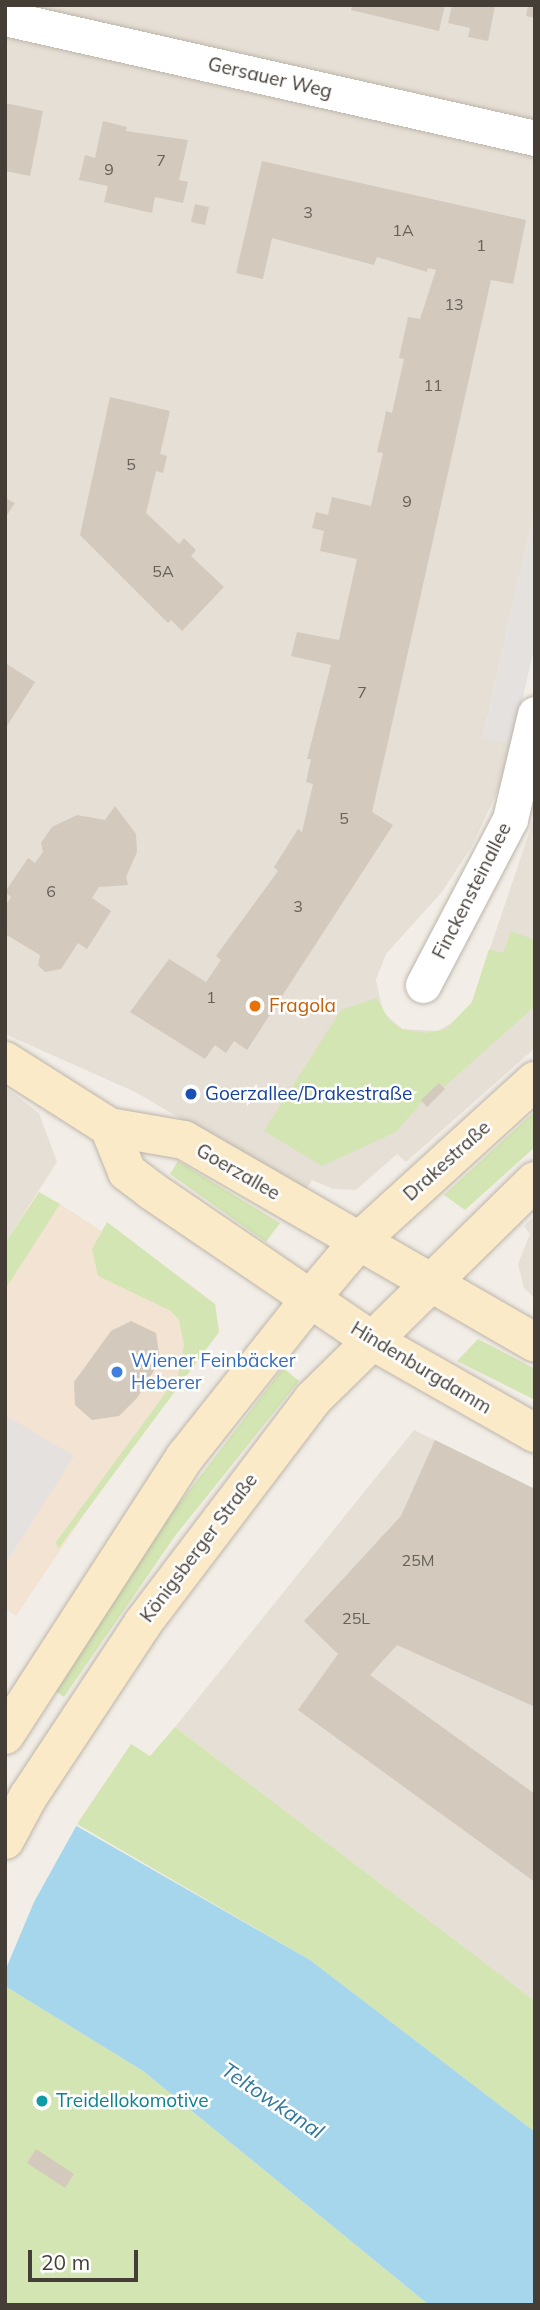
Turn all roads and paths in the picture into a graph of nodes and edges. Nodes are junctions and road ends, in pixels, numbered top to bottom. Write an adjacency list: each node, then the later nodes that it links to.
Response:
1 (5, 18): 2 (street, Gersauer Weg)
2 (535, 138)
3 (535, 714): 4 (street, Finckensteinallee)
4 (423, 985)
5 (5, 1061): 7 (main road, Goerzallee)
6 (535, 1081): 9 (main road, Drakestraße)
7 (109, 1127): 9 (main road, Goerzallee); 11 (main road)
8 (535, 1181): 10 (main road)
9 (359, 1241): 10 (main road); 11 (main road)
10 (428, 1284): 12 (main road, Königsberger Straße); 13 (main road)
11 (311, 1298): 12 (main road, Hindenburgdamm); 15 (main road)
12 (372, 1340): 14 (main road, Hindenburgdamm); 16 (main road, Königsberger Straße)
13 (535, 1343)
14 (535, 1433)
15 (5, 1735)
16 (5, 1840)

